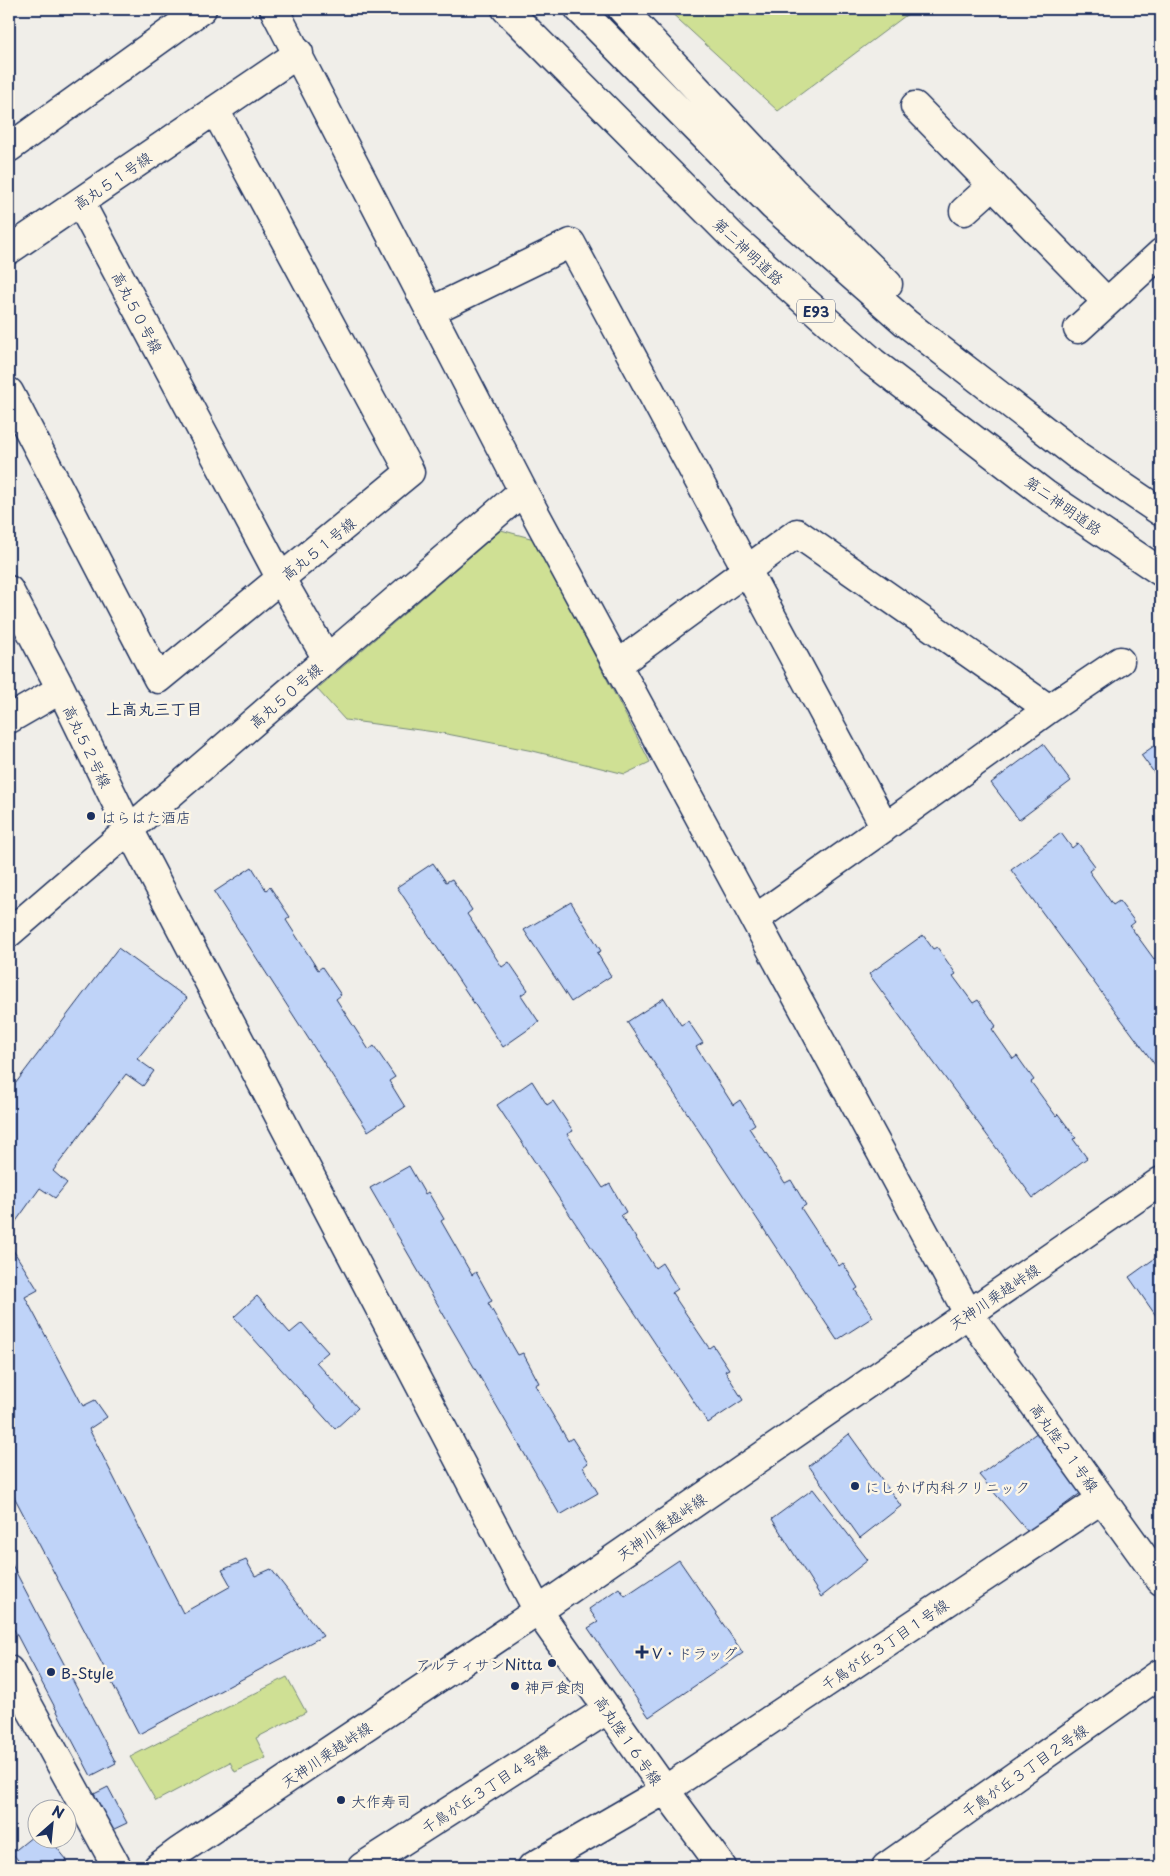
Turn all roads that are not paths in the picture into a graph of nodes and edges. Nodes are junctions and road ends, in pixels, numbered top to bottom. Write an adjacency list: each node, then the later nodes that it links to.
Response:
1 (202, 9): 9 (main road)
2 (274, 9): 6 (main road, 高丸陸２１号線)
3 (506, 9): 23 (main road, 第二神明道路 / E93)
4 (579, 9): 19 (main road)
5 (622, 9): 19 (main road)
6 (299, 53): 8 (main road, 高丸５１号線); 16 (main road, 高丸陸２１号線)
7 (915, 106): 10 (main road)
8 (216, 110): 11 (main road, 高丸５１号線); 24 (main road, 高丸５１号線)
9 (9, 148)
10 (993, 185): 12 (main road); 15 (main road)
11 (80, 202): 13 (main road, 高丸５１号線); 24 (main road, 高丸５０号線)
12 (964, 211)
13 (9, 250)
14 (1161, 253): 15 (main road)
15 (1107, 302): 17 (main road)
16 (431, 311): 20 (main road, 高丸陸２１号線); 22 (main road)
17 (1078, 329)
18 (9, 392): 24 (main road, 高丸５１号線)
19 (1078, 456): 21 (main road)
20 (523, 492): 26 (main road); 28 (main road, 高丸陸２１号線)
21 (1161, 512)
22 (747, 570): 28 (main road); 30 (main road); 32 (main road)
23 (1161, 572)
24 (281, 579): 26 (main road, 高丸５０号線)
25 (9, 590): 29 (main road, 高丸５２号線)
26 (327, 659): 33 (main road, 高丸５０号線)
27 (1120, 661): 30 (main road)
28 (617, 665): 34 (main road, 高丸陸２１号線)
29 (62, 690): 31 (main road, 高丸５２号線); 33 (main road, 高丸５２号線)
30 (1049, 709): 32 (main road)
31 (9, 719)
32 (884, 826): 34 (main road)
33 (128, 829): 35 (main road, 高丸５０号線); 40 (main road, 高丸５２号線)
34 (755, 919): 37 (main road, 高丸陸２１号線)
35 (9, 933)
36 (1161, 1181): 37 (main road, 天神川乗越峠線)
37 (968, 1313): 38 (main road, 高丸陸２１号線); 40 (main road, 天神川乗越峠線)
38 (1102, 1499): 39 (main road, 高丸陸２１号線); 44 (main road, 千鳥が丘３丁目１号線)
39 (1161, 1581)
40 (538, 1611): 43 (main road, 高丸陸１６号線); 45 (main road, 天神川乗越峠線)
41 (9, 1670): 46 (main road)
42 (1161, 1673): 50 (main road, 千鳥が丘３丁目２号線)
43 (608, 1709): 44 (main road, 高丸陸１６号線); 47 (main road, 千鳥が丘３丁目４号線)
44 (665, 1790): 48 (main road, 千鳥が丘３丁目１号線); 49 (main road, 高丸陸１６号線)
45 (174, 1862)
46 (117, 1867)
47 (362, 1867)
48 (532, 1867)
49 (722, 1867)
50 (886, 1867)

